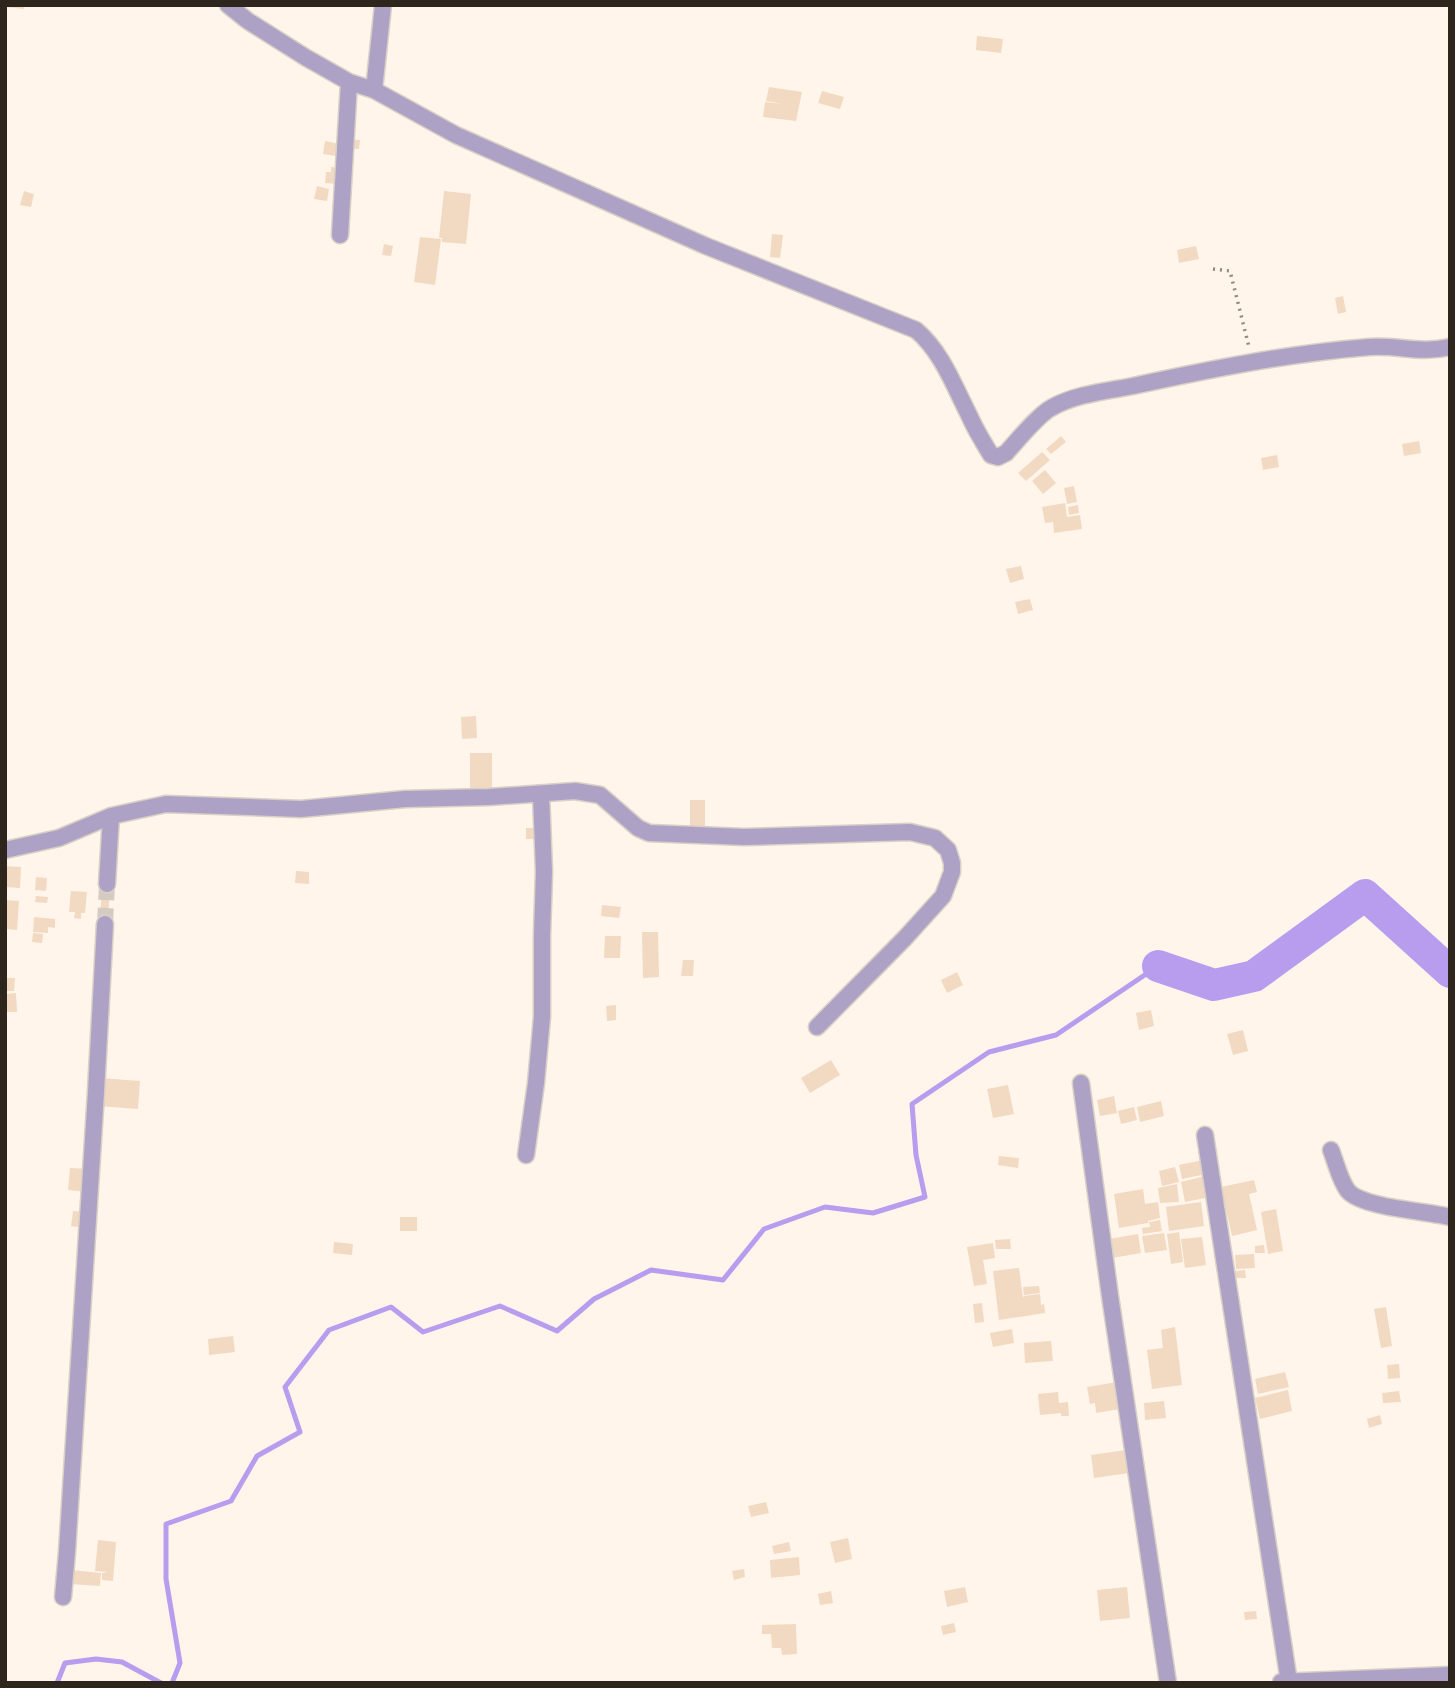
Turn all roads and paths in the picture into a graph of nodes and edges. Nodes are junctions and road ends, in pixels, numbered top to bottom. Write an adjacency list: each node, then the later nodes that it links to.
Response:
1 (228, 5): 3 (street)
2 (383, 5): 4 (street)
3 (349, 82): 4 (street); 5 (street)
4 (373, 90): 8 (street)
5 (340, 235)
6 (1213, 269): 8 (path)
7 (1450, 347): 8 (street)
8 (1253, 363)
9 (541, 794): 10 (street); 14 (street); 18 (street)
10 (111, 816): 11 (street); 12 (street)
11 (5, 850)
12 (107, 884)
13 (105, 924): 20 (street)
14 (817, 1027)
15 (1081, 1083): 23 (street)
16 (1205, 1135): 22 (street)
17 (1331, 1150): 19 (street)
18 (526, 1155)
19 (1450, 1217)
20 (63, 1597)
21 (1450, 1675): 22 (street)
22 (1284, 1682)
23 (1168, 1683)

